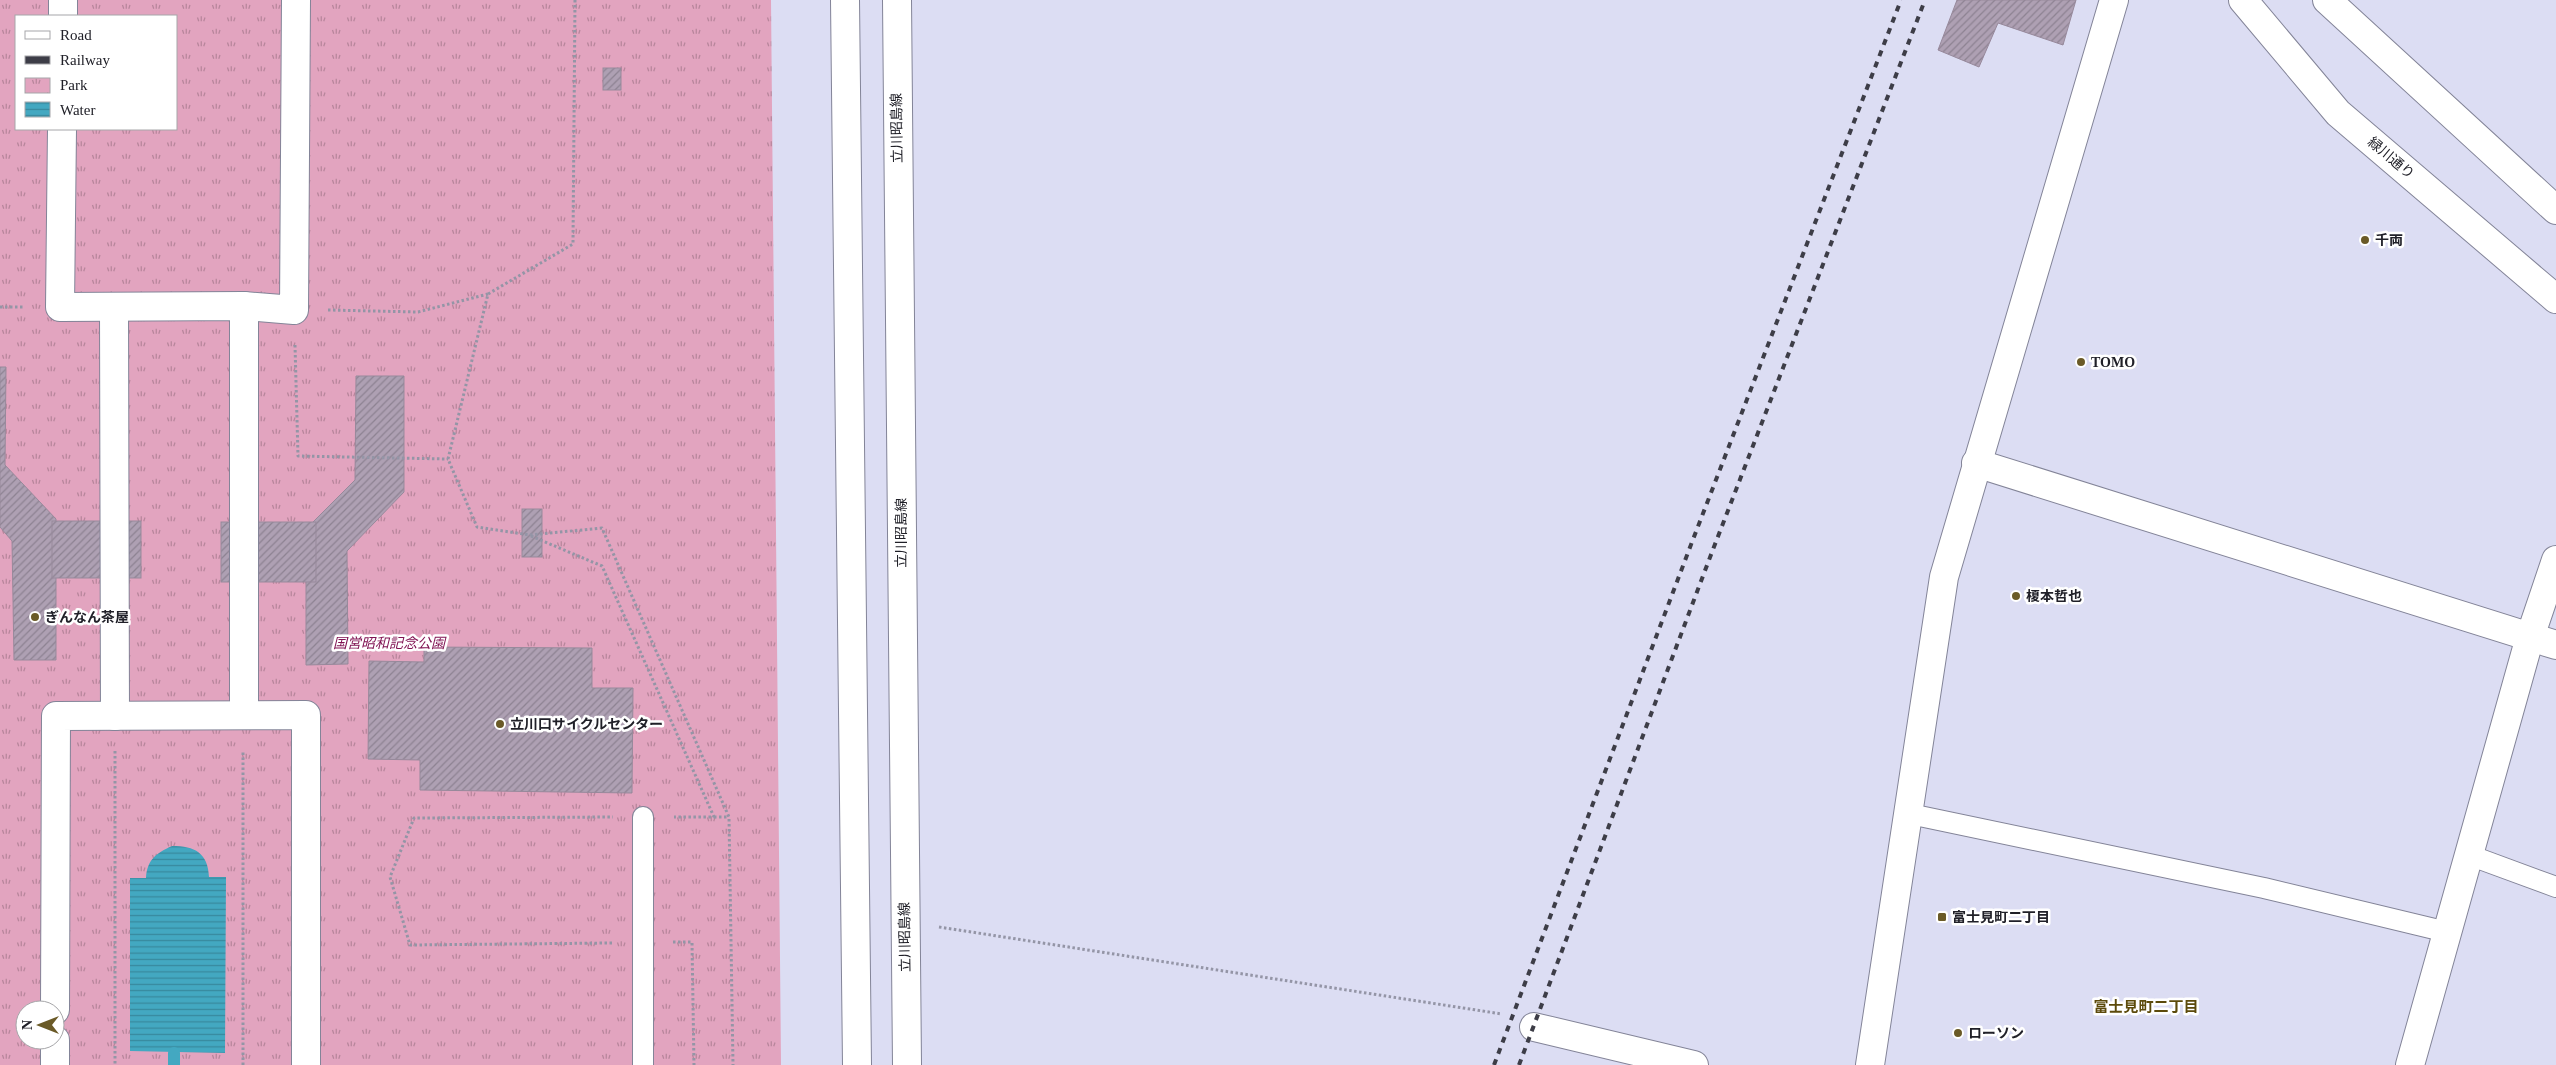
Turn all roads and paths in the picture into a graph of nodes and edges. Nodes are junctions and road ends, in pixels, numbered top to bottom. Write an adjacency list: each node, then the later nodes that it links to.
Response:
1 (63, 0): 9 (street)
2 (296, 0): 16 (street)
3 (575, 0): 12 (path)
4 (845, 0): 44 (street)
5 (896, 0): 31 (street, 立川昭島線)
6 (2114, 0): 18 (street)
7 (2243, 0): 13 (street, 緑川通り)
8 (2327, 0): 11 (street)
9 (63, 15)
10 (62, 130): 15 (street)
11 (2556, 210)
12 (488, 294): 16 (path); 17 (path)
13 (2556, 299)
14 (244, 306): 15 (street); 16 (street); 23 (street)
15 (114, 308): 24 (street)
16 (294, 310): 17 (path)
17 (448, 459): 19 (path)
18 (1976, 462): 21 (street); 25 (street)
19 (530, 535): 27 (path); 28 (path)
20 (2556, 560): 21 (street)
21 (2530, 636): 22 (street); 29 (street)
22 (2556, 645)
23 (244, 715): 24 (street); 39 (path); 40 (street)
24 (115, 716): 34 (street); 38 (path)
25 (1910, 814): 32 (lane); 47 (street)
26 (643, 816): 27 (path); 33 (lane); 33 (path)
27 (714, 816): 28 (path)
28 (729, 816): 43 (path)
29 (2469, 855): 30 (lane); 32 (street)
30 (2556, 887)
31 (905, 922): 35 (path); 45 (street, 立川昭島線)
32 (2447, 932): 48 (street)
33 (643, 943): 41 (lane); 42 (path)
34 (55, 1000)
35 (1534, 1027): 46 (street)
36 (55, 1050): 37 (street)
37 (55, 1065)
38 (116, 1065)
39 (243, 1065)
40 (306, 1065)
41 (643, 1065)
42 (694, 1065)
43 (733, 1065)
44 (857, 1065)
45 (907, 1065)
46 (1694, 1065)
47 (1870, 1065)
48 (2410, 1065)

